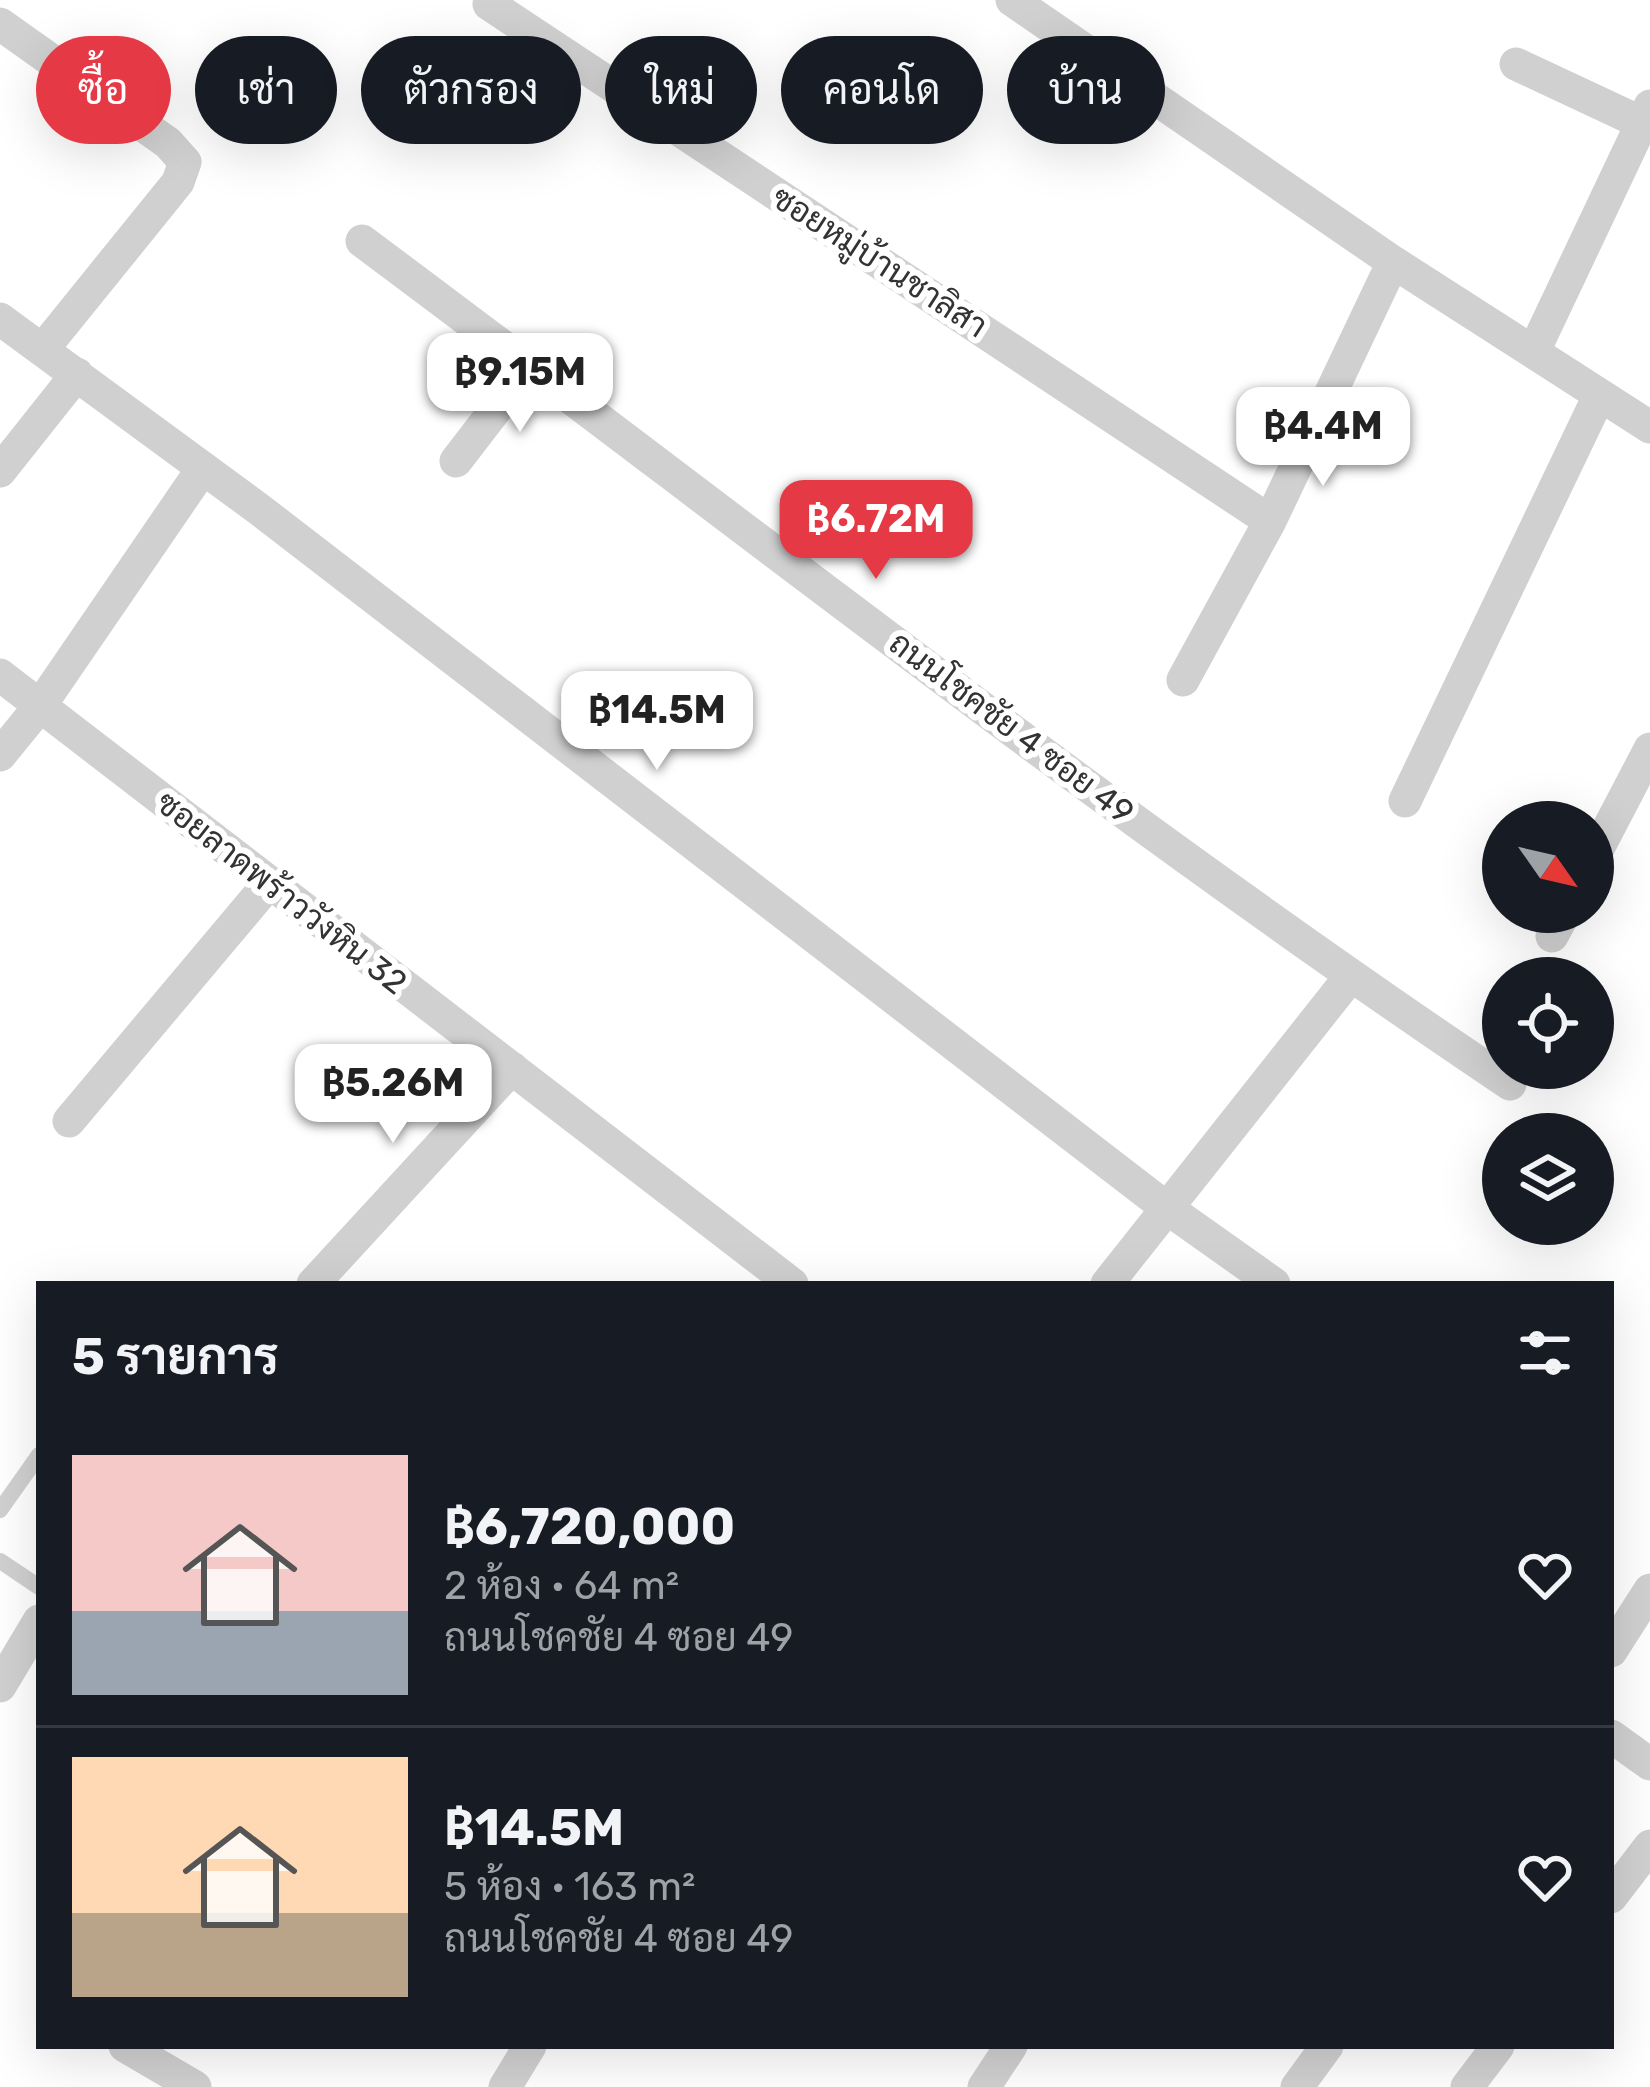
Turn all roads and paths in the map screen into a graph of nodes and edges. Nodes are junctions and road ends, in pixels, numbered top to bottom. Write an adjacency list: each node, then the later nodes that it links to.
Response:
1 (1012, 0): 8 (street)
2 (489, 4): 19 (street, ซอยหมู่บ้านชาลิสา)
3 (0, 24): 10 (street)
4 (1516, 64): 5 (street)
5 (1646, 115): 6 (street)
6 (1638, 166): 11 (street)
7 (362, 241): 12 (street, ถนนโชคชัย 4 ซอย 49)
8 (1393, 262): 11 (street); 19 (street)
9 (0, 319): 10 (street)
10 (44, 349): 13 (street)
11 (1534, 351): 14 (street)
12 (530, 366): 16 (street); 28 (street, ถนนโชคชัย 4 ซอย 49)
13 (77, 374): 17 (street); 18 (street)
14 (1599, 396): 15 (street); 25 (street)
15 (1650, 427)
16 (456, 461)
17 (203, 468): 22 (street); 32 (street)
18 (0, 471)
19 (1270, 520): 21 (street)
20 (0, 675): 22 (street, ซอยลาดพร้าววังหิน 32)
21 (1184, 680)
22 (40, 706): 24 (street); 27 (street, ซอยลาดพร้าววังหิน 32)
23 (1650, 749): 26 (street)
24 (0, 755)
25 (1405, 801)
26 (1614, 818)
27 (270, 882): 30 (street, ซอยลาดพร้าววังหิน 32); 31 (street)
28 (1350, 977): 29 (street, ถนนโชคชัย 4 ซอย 49); 32 (street)
29 (1482, 1065)
30 (512, 1069): 33 (street); 34 (street, ซอยลาดพร้าววังหิน 32)
31 (69, 1121)
32 (1164, 1206): 35 (street); 36 (street)
33 (327, 1279)
34 (788, 1281)
35 (1110, 1281)
36 (1270, 1281)
37 (36, 1459): 38 (lane)
38 (0, 1510)
39 (0, 1561): 40 (lane)
40 (36, 1585)
41 (1650, 1590): 43 (street)
42 (36, 1626): 44 (street)
43 (1614, 1646)
44 (0, 1686)
45 (1614, 1738): 46 (street)
46 (1650, 1764)
47 (1650, 1846): 48 (street)
48 (1614, 1893)
49 (130, 2049): 54 (street)
50 (528, 2049): 55 (street)
51 (1009, 2049): 56 (street)
52 (1325, 2049): 57 (street)
53 (1496, 2049): 58 (street)
54 (195, 2087)
55 (505, 2087)
56 (984, 2087)
57 (1297, 2087)
58 (1467, 2087)

